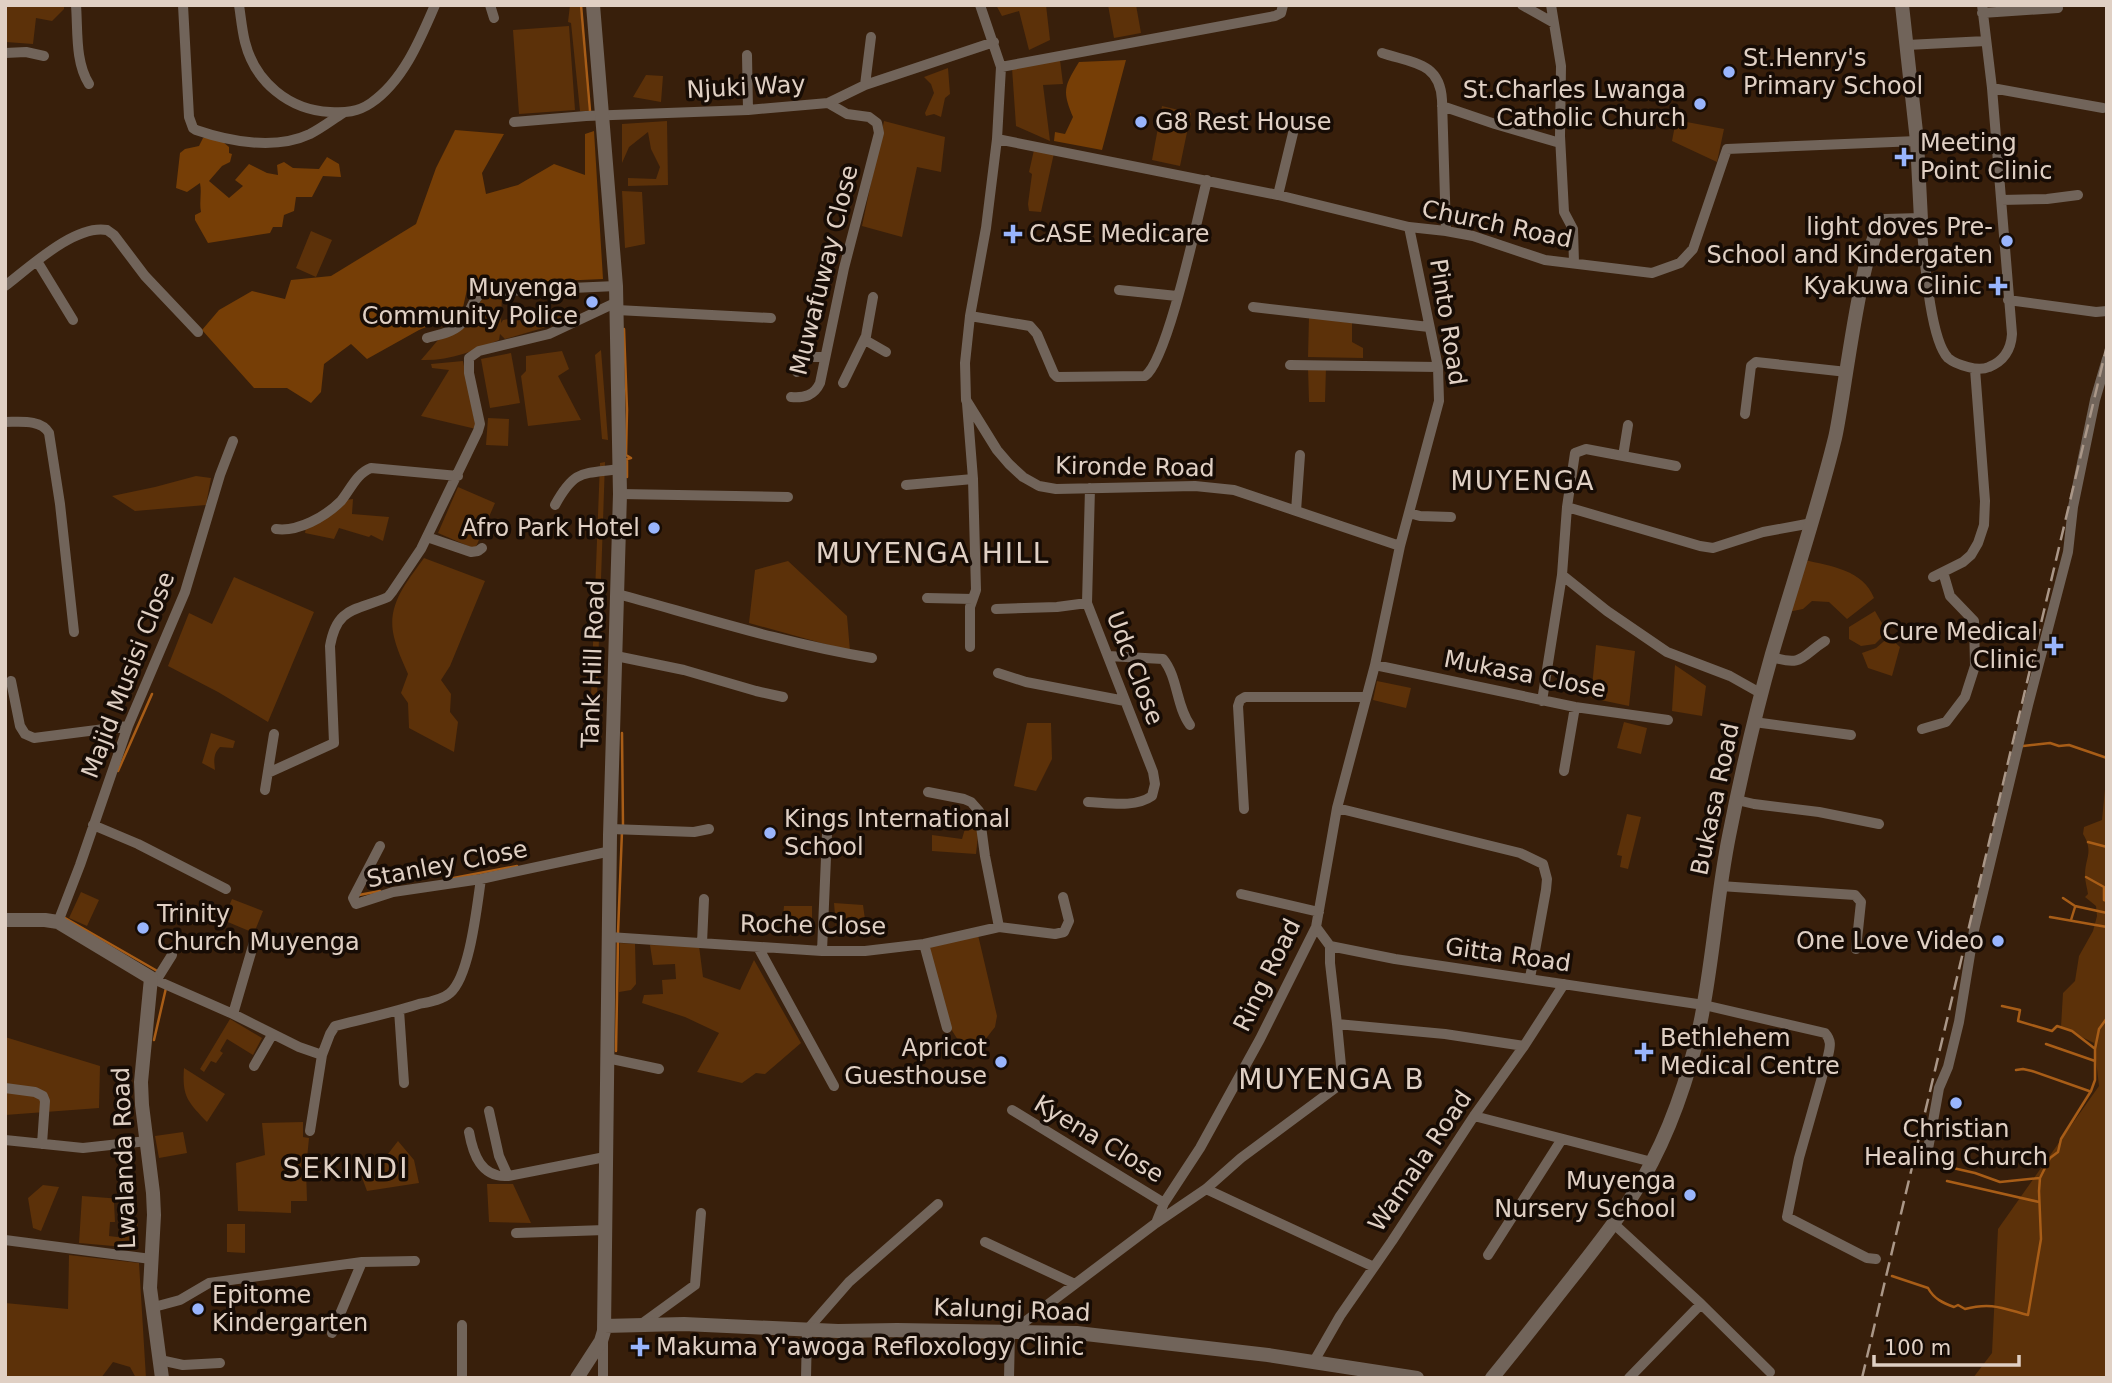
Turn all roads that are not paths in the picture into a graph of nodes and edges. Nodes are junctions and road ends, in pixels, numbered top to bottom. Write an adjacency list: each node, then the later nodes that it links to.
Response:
1 (76, 5): 25 (street)
2 (183, 5): 32 (street)
3 (239, 5): 32 (street)
4 (435, 5): 32 (street)
5 (490, 5): 14 (street)
6 (593, 5): 33 (street, Tank Hill Road)
7 (980, 5): 18 (street)
8 (1283, 5): 24 (street)
9 (1522, 5): 15 (street)
10 (1551, 5): 15 (street)
11 (1902, 5): 19 (street)
12 (2057, 8): 13 (street)
13 (1982, 9): 17 (street)
14 (494, 18)
15 (1554, 23): 39 (street)
16 (871, 37): 26 (street)
17 (1986, 41): 19 (street); 27 (street)
18 (994, 42): 24 (street); 26 (street)
19 (1907, 45): 38 (street)
20 (5, 53): 23 (street)
21 (1382, 53): 29 (street)
22 (747, 55): 31 (street)
23 (44, 56)
24 (1001, 67): 37 (street)
25 (89, 84)
26 (865, 85): 28 (street)
27 (1992, 88): 30 (street); 43 (street)
28 (828, 103): 31 (street, Njuki Way); 36 (street, Njuki Way)
29 (1442, 106): 39 (street); 46 (street)
30 (2103, 108)
31 (748, 110): 33 (street, Njuki Way)
32 (343, 113)
33 (602, 116): 35 (street, Njuki Way); 50 (street, Tank Hill Road)
34 (1316, 119): 41 (street)
35 (514, 122)
36 (879, 133): 66 (street, Muwafuway Close)
37 (997, 139): 40 (street, Church Road); 58 (street)
38 (1917, 141): 44 (street); 48 (street, Church Road)
39 (1560, 143): 48 (street)
40 (1207, 180): 41 (street, Church Road); 52 (street)
41 (1278, 195): 45 (street, Church Road)
42 (2078, 195): 43 (street)
43 (2001, 200): 54 (street)
44 (1920, 220): 70 (street); 72 (street, Bukasa Road)
45 (1409, 227): 46 (street, Church Road); 61 (street, Pinto Road)
46 (1446, 231): 48 (street, Church Road)
47 (37, 261): 49 (street); 60 (street); 62 (street)
48 (1574, 263)
49 (5, 286)
50 (616, 286): 55 (street, Tank Hill Road); 63 (street)
51 (1119, 290): 52 (street)
52 (1177, 296): 58 (street)
53 (873, 297): 64 (street)
54 (2008, 300): 57 (street); 70 (street)
55 (617, 306): 59 (street); 83 (street, Tank Hill Road); 84 (street)
56 (1253, 307): 61 (street)
57 (2107, 311)
58 (970, 316): 75 (street)
59 (771, 318)
60 (73, 320)
61 (1429, 327): 69 (street, Pinto Road)
62 (198, 332)
63 (427, 338)
64 (865, 340): 65 (street); 73 (street)
65 (886, 352)
66 (825, 358): 71 (street); 74 (street, Muwafuway Close)
67 (2107, 359): 191 (street)
68 (1290, 365): 69 (street)
69 (1438, 368): 93 (street, Pinto Road)
70 (1975, 369): 126 (street)
71 (797, 372)
72 (1847, 372): 76 (street); 95 (street, Bukasa Road)
73 (843, 383)
74 (791, 397)
75 (966, 400): 85 (street); 87 (street, Kironde Road)
76 (1745, 414)
77 (5, 422): 106 (street)
78 (1628, 425): 81 (street)
79 (233, 441): 125 (street, Majid Musisi Close)
80 (1300, 455): 92 (street)
81 (1623, 456): 82 (street); 91 (street)
82 (1676, 466)
83 (620, 469): 88 (street, Tank Hill Road); 90 (street)
84 (458, 476): 96 (street); 97 (street)
85 (973, 479): 86 (street); 103 (street)
86 (906, 485)
87 (1090, 488): 92 (street, Kironde Road); 104 (street, Udc Close)
88 (620, 494): 89 (street); 101 (street, Tank Hill Road)
89 (788, 497)
90 (555, 505)
91 (1567, 507): 95 (street); 100 (street)
92 (1296, 511): 98 (street, Kironde Road)
93 (1409, 513): 94 (street); 98 (street, Pinto Road)
94 (1451, 517)
95 (1812, 523): 111 (street, Bukasa Road)
96 (276, 528)
97 (427, 537): 99 (street); 130 (street)
98 (1400, 546): 113 (street, Ring Road)
99 (482, 548)
100 (1562, 575): 116 (street); 120 (street)
101 (618, 594): 109 (street, Tank Hill Road); 112 (street)
102 (927, 598): 103 (street)
103 (973, 599): 108 (street)
104 (1087, 603): 105 (street); 110 (street, Udc Close)
105 (996, 610)
106 (74, 632)
107 (1825, 641): 111 (street)
108 (970, 647)
109 (616, 656): 117 (street); 139 (street, Tank Hill Road)
110 (1108, 656): 119 (street, Udc Close); 124 (street)
111 (1772, 657): 116 (street, Bukasa Road)
112 (872, 658)
113 (1375, 666): 118 (street, Ring Road); 120 (street, Mukasa Close)
114 (998, 673): 119 (street)
115 (11, 681): 125 (street)
116 (1762, 694): 123 (street, Bukasa Road)
117 (783, 697)
118 (1365, 697): 135 (street); 136 (street, Ring Road)
119 (1125, 701): 134 (street, Udc Close)
120 (1542, 701): 121 (street, Mukasa Close)
121 (1575, 707): 122 (street, Mukasa Close); 129 (street)
122 (1668, 720)
123 (1754, 722): 128 (street); 133 (street, Bukasa Road)
124 (1189, 725)
125 (128, 726): 138 (street, Majid Musisi Close)
126 (1922, 729)
127 (274, 734): 130 (street)
128 (1851, 735)
129 (1564, 771)
130 (268, 773): 131 (street)
131 (265, 790)
132 (928, 792): 153 (street)
133 (1737, 800): 137 (street); 145 (street, Bukasa Road)
134 (1088, 802)
135 (1244, 808)
136 (1337, 808): 150 (street, Ring Road); 164 (street)
137 (1879, 824)
138 (93, 825): 146 (street); 152 (street, Majid Musisi Close)
139 (611, 829): 140 (street); 143 (street, Tank Hill Road)
140 (709, 830)
141 (827, 834): 162 (street)
142 (380, 846): 144 (street, Stanley Close)
143 (611, 851): 144 (street, Stanley Close); 155 (street, Tank Hill Road)
144 (481, 879): 168 (street)
145 (1720, 886): 161 (street); 167 (street, Bukasa Road)
146 (226, 889)
147 (1241, 894): 150 (street)
148 (1063, 897): 153 (street, Roche Close)
149 (704, 899): 157 (street)
150 (1319, 912): 154 (street, Ring Road)
151 (5, 920): 152 (street)
152 (58, 922): 165 (street)
153 (999, 927): 158 (street, Roche Close)
154 (1316, 927): 159 (street); 196 (street, Ring Road)
155 (609, 937): 157 (street, Roche Close); 175 (street, Tank Hill Road)
156 (255, 939): 169 (street)
157 (702, 943): 160 (street, Roche Close)
158 (924, 944): 162 (street, Roche Close); 171 (street)
159 (1330, 946): 164 (street, Gitta Road); 170 (street)
160 (758, 947): 162 (street, Roche Close); 179 (street)
161 (1856, 949)
162 (822, 951)
163 (172, 955): 165 (street)
164 (1530, 978): 166 (street, Gitta Road)
165 (154, 979): 169 (street); 188 (street, Lwalanda Road)
166 (1564, 984): 167 (street, Gitta Road); 173 (street, Wamala Road)
167 (1704, 1005): 192 (street, Bukasa Road); 206 (street, Gitta Road)
168 (399, 1010): 174 (street); 178 (street)
169 (233, 1014): 172 (street)
170 (1337, 1024): 173 (street); 194 (street)
171 (947, 1028)
172 (272, 1035): 174 (street); 176 (street)
173 (1524, 1046): 183 (street, Wamala Road)
174 (323, 1055): 184 (street)
175 (607, 1058): 177 (street); 190 (street, Tank Hill Road)
176 (254, 1066)
177 (659, 1069)
178 (404, 1083)
179 (834, 1086)
180 (5, 1088): 189 (street)
181 (1012, 1110): 196 (street, Kyena Close)
182 (489, 1111): 193 (street)
183 (1474, 1115): 186 (street); 209 (street, Wamala Road)
184 (310, 1131)
185 (469, 1132): 193 (street)
186 (1562, 1139): 192 (street); 204 (street)
187 (5, 1140): 189 (street)
188 (147, 1141): 189 (street); 205 (street, Lwalanda Road)
189 (42, 1144)
190 (605, 1157): 193 (street); 200 (street, Tank Hill Road)
191 (1926, 1160)
192 (1652, 1162): 199 (street, Bukasa Road)
193 (508, 1176)
194 (1206, 1189): 198 (street); 209 (street)
195 (938, 1203): 215 (street)
196 (1164, 1203): 198 (street, Ring Road)
197 (701, 1213): 214 (street)
198 (1156, 1223): 210 (street)
199 (1614, 1224): 211 (street); 229 (street, Bukasa Road)
200 (605, 1230): 201 (street); 216 (street, Tank Hill Road)
201 (516, 1233)
202 (5, 1240): 205 (street)
203 (985, 1242): 210 (street)
204 (1489, 1255)
205 (150, 1259): 212 (street, Lwalanda Road)
206 (1876, 1259)
207 (415, 1261): 208 (street)
208 (362, 1262): 212 (street); 217 (street)
209 (1374, 1268): 220 (street, Wamala Road)
210 (1075, 1284): 218 (street)
211 (1701, 1304): 222 (street); 230 (street)
212 (154, 1307): 221 (street, Lwalanda Road)
213 (462, 1325): 223 (street)
214 (640, 1325): 215 (street, Kalungi Road); 216 (street, Kalungi Road)
215 (807, 1330): 218 (street, Kalungi Road); 226 (street)
216 (603, 1331): 224 (street); 225 (street)
217 (332, 1333)
218 (1010, 1333): 220 (street, Kalungi Road); 227 (street)
219 (220, 1363): 221 (street)
220 (1313, 1363): 228 (street, Kalungi Road)
221 (160, 1372)
222 (1770, 1372)
223 (462, 1378)
224 (577, 1378)
225 (603, 1378)
226 (806, 1378)
227 (1009, 1378)
228 (1417, 1378)
229 (1492, 1378)
230 (1629, 1378)

